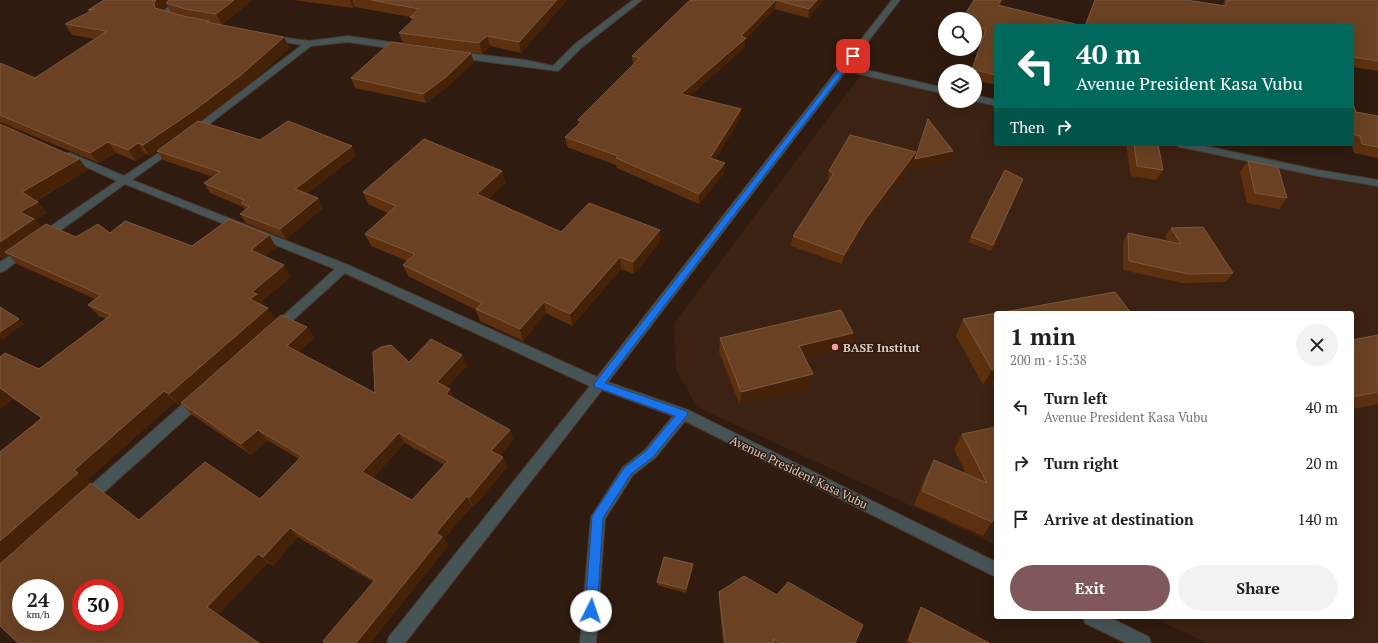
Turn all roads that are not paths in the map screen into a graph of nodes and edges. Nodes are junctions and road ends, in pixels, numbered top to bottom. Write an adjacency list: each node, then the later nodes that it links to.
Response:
1 (179, 0): 4 (street)
2 (638, 0): 8 (street)
3 (896, 0): 9 (street)
4 (183, 21)
5 (257, 34): 6 (street)
6 (309, 44): 7 (street); 15 (street)
7 (414, 49)
8 (451, 54)
9 (845, 68): 10 (street); 20 (street)
10 (938, 89)
11 (982, 100): 12 (street)
12 (994, 103)
13 (1190, 146): 16 (street)
14 (58, 151): 15 (street, Avenue President Kasa Vubu)
15 (124, 180): 17 (street); 18 (street, Avenue President Kasa Vubu)
16 (1378, 183)
17 (0, 268)
18 (344, 268): 19 (street); 20 (street, Avenue President Kasa Vubu)
19 (267, 337)
20 (599, 384): 22 (street, Avenue President Kasa Vubu); 26 (street)
21 (208, 390): 23 (street)
22 (683, 414): 24 (street, Avenue President Kasa Vubu); 27 (street)
23 (77, 506)
24 (994, 569)
25 (1095, 619): 28 (street)
26 (395, 643)
27 (588, 643)
28 (1143, 643)

